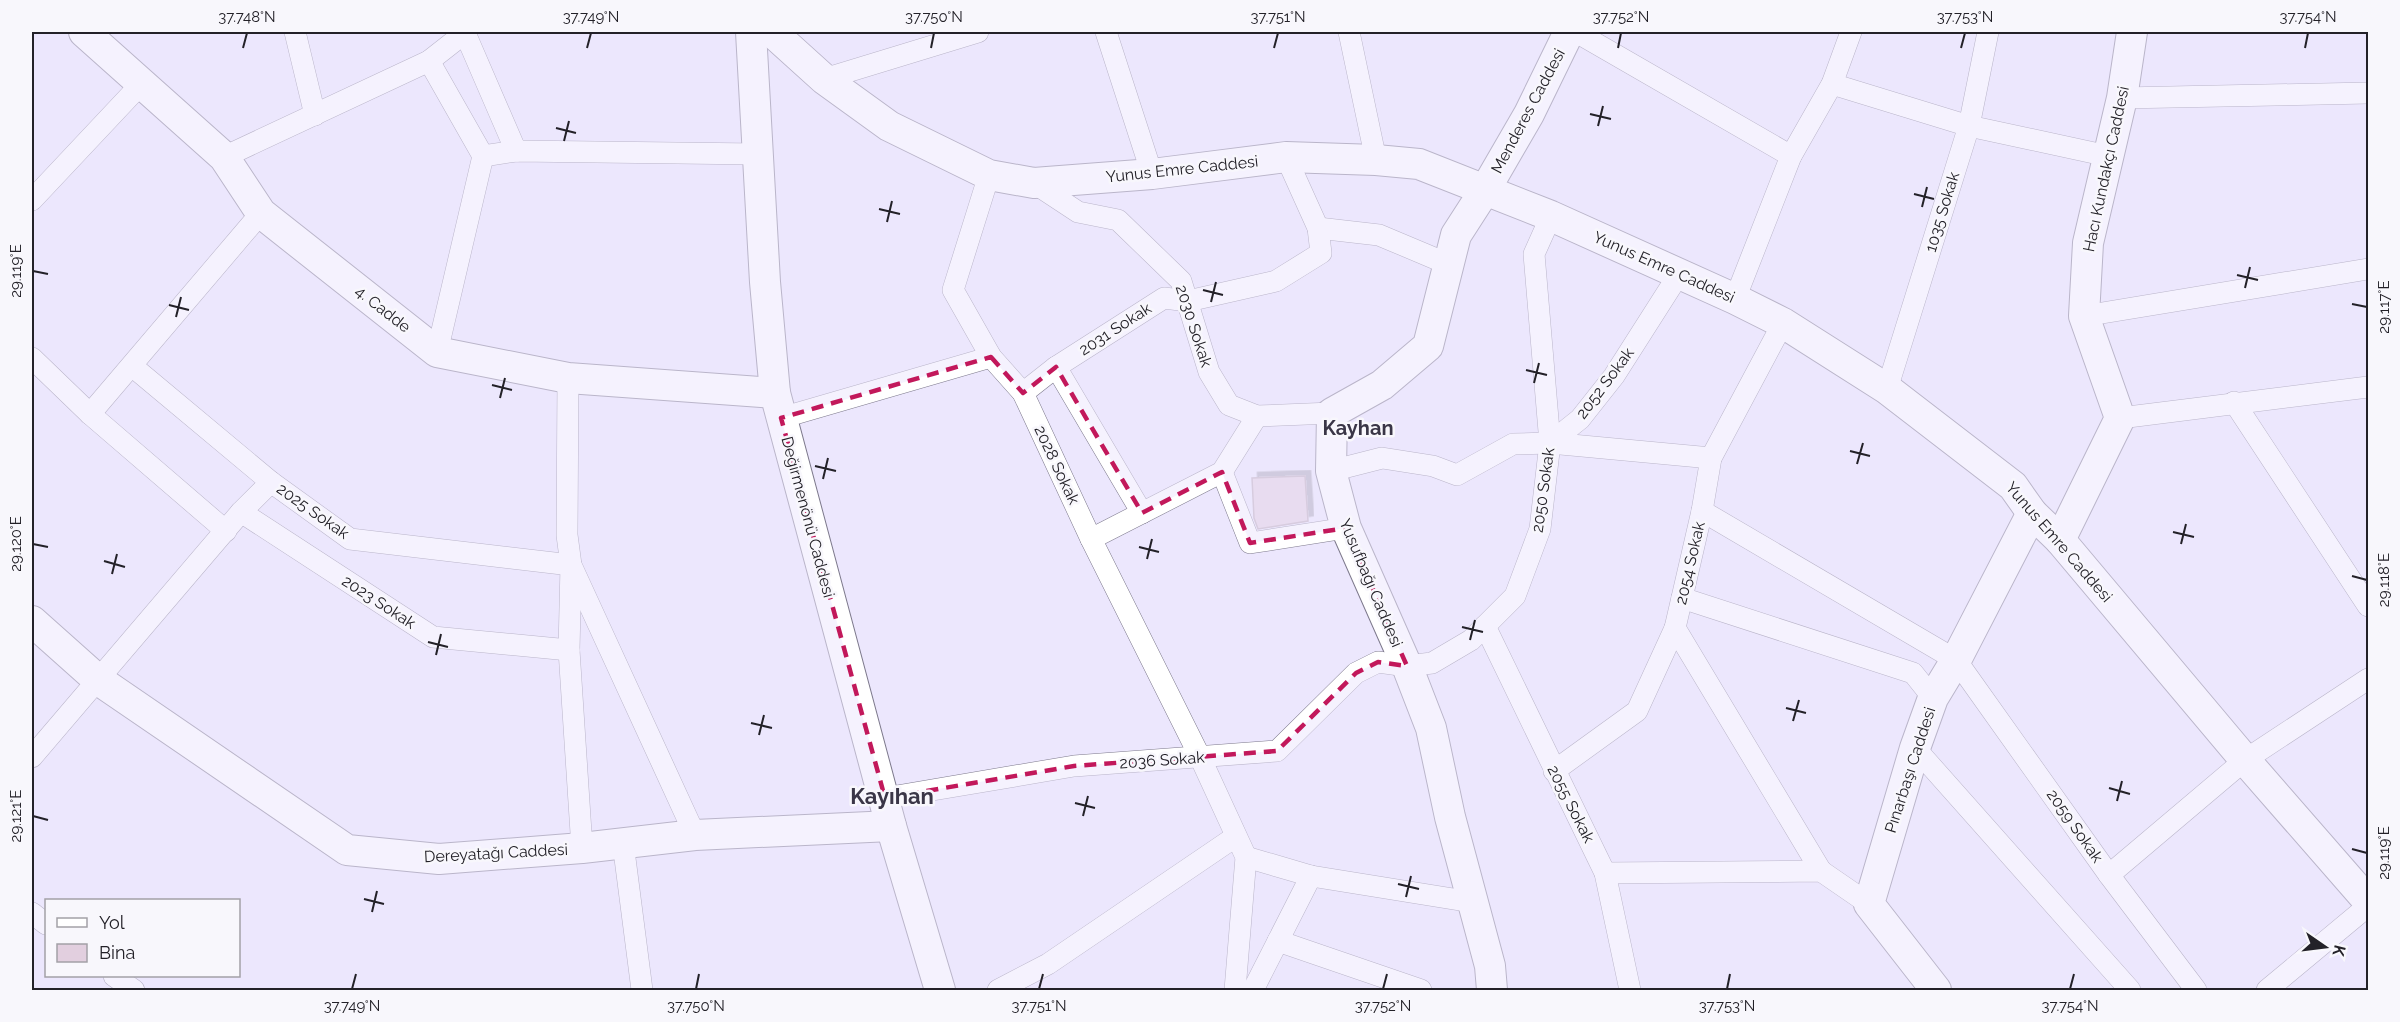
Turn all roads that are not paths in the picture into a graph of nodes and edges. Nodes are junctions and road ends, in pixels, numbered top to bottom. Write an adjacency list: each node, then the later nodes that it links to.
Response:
1 (84, 32): 16 (street, 4. Cadde)
2 (295, 32): 20 (street)
3 (466, 32): 14 (street); 22 (street)
4 (751, 32): 23 (street, Değirmenönü Caddesi)
5 (772, 32): 15 (street, Yunus Emre Caddesi)
6 (978, 32): 15 (street)
7 (1106, 32): 31 (street)
8 (1349, 32): 29 (street)
9 (1569, 32): 34 (street, Menderes Caddesi)
10 (1576, 32): 25 (street)
11 (1850, 32): 17 (street)
12 (1988, 32): 21 (street, 1035 Sokak)
13 (2132, 32): 19 (street, Hacı Kundakçı Caddesi)
14 (429, 61): 20 (street); 24 (street)
15 (824, 79): 30 (street, Yunus Emre Caddesi)
16 (142, 83): 27 (street, 4. Cadde); 32 (street)
17 (1832, 84): 21 (street); 25 (street)
18 (2368, 93): 19 (street)
19 (2122, 98): 26 (street, Hacı Kundakçı Caddesi)
20 (315, 115): 27 (street)
21 (1969, 126): 26 (street); 53 (street, 1035 Sokak)
22 (516, 151): 23 (street); 24 (street)
23 (757, 154): 56 (street, Değirmenönü Caddesi)
24 (483, 156): 46 (street)
25 (1791, 156): 42 (street)
26 (2108, 156): 44 (street, Hacı Kundakçı Caddesi)
27 (224, 157): 36 (street, 4. Cadde)
28 (1286, 157): 29 (street, Yunus Emre Caddesi); 31 (street, Yunus Emre Caddesi); 38 (street, 2031 Sokak)
29 (1376, 160): 34 (street, Yunus Emre Caddesi)
30 (989, 174): 33 (street, Yunus Emre Caddesi); 47 (street, 2028 Sokak)
31 (1152, 174): 33 (street, Yunus Emre Caddesi)
32 (39, 178): 35 (street)
33 (1034, 183): 43 (street, 2030 Sokak)
34 (1485, 190): 37 (street, Yunus Emre Caddesi); 39 (street)
35 (32, 200)
36 (261, 213): 46 (street, 4. Cadde); 49 (street)
37 (1551, 216): 41 (street, Yunus Emre Caddesi); 61 (street, 2050 Sokak)
38 (1317, 228): 39 (street); 43 (street, 2031 Sokak)
39 (1448, 264): 57 (street)
40 (2368, 269): 44 (street)
41 (1680, 274): 42 (street, Yunus Emre Caddesi); 61 (street, 2052 Sokak)
42 (1735, 299): 45 (street, Yunus Emre Caddesi)
43 (1188, 301): 50 (street, 2031 Sokak); 59 (street, 2030 Sokak)
44 (2084, 316): 60 (street, Hacı Kundakçı Caddesi)
45 (1783, 323): 53 (street, Yunus Emre Caddesi); 62 (street, 2054 Sokak)
46 (437, 352): 51 (street, 4. Cadde)
47 (991, 357): 54 (street, 2028 Sokak); 56 (street)
48 (32, 358): 58 (street)
49 (132, 366): 58 (street); 65 (street, 2025 Sokak)
50 (1056, 367): 54 (street, 2031 Sokak); 68 (street)
51 (568, 378): 56 (street, 4. Cadde); 74 (street)
52 (2368, 387): 55 (street)
53 (1887, 389): 69 (street, Yunus Emre Caddesi)
54 (1023, 393): 72 (street, 2028 Sokak)
55 (2234, 402): 60 (street); 76 (street)
56 (778, 405): 91 (street, Değirmenönü Caddesi)
57 (1332, 413): 59 (street, 2030 Sokak); 63 (street, Yusufbağı Caddesi)
58 (90, 414): 71 (street)
59 (1257, 416): 64 (street)
60 (2120, 418): 73 (street)
61 (1550, 443): 62 (street); 63 (street); 78 (street, 2050 Sokak)
62 (1710, 458): 66 (street, 2054 Sokak)
63 (1331, 471): 70 (street, Yusufbağı Caddesi)
64 (1222, 472): 68 (street); 70 (street)
65 (271, 482): 67 (street); 74 (street, 2025 Sokak)
66 (1702, 511): 75 (street, 2054 Sokak); 81 (street)
67 (241, 512): 71 (street); 80 (street, 2023 Sokak)
68 (1142, 513): 72 (street)
69 (2032, 513): 73 (street, Yunus Emre Caddesi); 81 (street, Pınarbaşı Caddesi)
70 (1346, 528): 82 (street, Yusufbağı Caddesi)
71 (226, 531): 83 (street)
72 (1091, 539): 88 (street, 2028 Sokak)
73 (2060, 540): 89 (street, Yunus Emre Caddesi)
74 (571, 565): 80 (street); 92 (street)
75 (1682, 598): 79 (street, 2054 Sokak); 85 (street)
76 (2368, 606)
77 (32, 621): 83 (street, Dereyatağı Caddesi)
78 (1485, 626): 82 (street, 2050 Sokak); 90 (street, 2055 Sokak)
79 (1675, 628): 90 (street, 2054 Sokak); 97 (street)
80 (569, 650): 95 (street)
81 (1956, 660): 85 (street, Pınarbaşı Caddesi); 99 (street, 2059 Sokak)
82 (1407, 666): 88 (street, 2036 Sokak); 102 (street, Yusufbağı Caddesi)
83 (97, 679): 87 (street); 95 (street, Dereyatağı Caddesi)
84 (2368, 679): 89 (street)
85 (1933, 698): 86 (street, Pınarbaşı Caddesi)
86 (1915, 748): 103 (street, Pınarbaşı Caddesi); 119 (street)
87 (32, 757)
88 (1200, 757): 91 (street, 2036 Sokak); 93 (street, 2028 Sokak)
89 (2245, 760): 99 (street); 101 (street, Yunus Emre Caddesi)
90 (1554, 771): 98 (street, 2055 Sokak)
91 (888, 812): 92 (street, Dereyatağı Caddesi); 111 (street, Değirmenönü Caddesi)
92 (695, 835): 94 (street, Dereyatağı Caddesi)
93 (1235, 837): 96 (street, 2028 Sokak); 112 (street)
94 (623, 843): 95 (street, Dereyatağı Caddesi); 110 (street)
95 (582, 848)
96 (1246, 857): 100 (street); 113 (street)
97 (1821, 871): 98 (street); 103 (street)
98 (1605, 873): 117 (street, 2055 Sokak)
99 (2109, 875): 120 (street, 2059 Sokak)
100 (1311, 876): 102 (street); 107 (street)
101 (2368, 900)
102 (1472, 902): 116 (street, Yusufbağı Caddesi)
103 (1869, 904): 118 (street)
104 (2368, 906): 121 (street)
105 (32, 913): 106 (street)
106 (45, 923)
107 (1278, 941): 114 (street); 115 (street)
108 (117, 977): 109 (street)
109 (134, 990)
110 (642, 990)
111 (940, 990)
112 (998, 990)
113 (1235, 990)
114 (1253, 990)
115 (1421, 990)
116 (1492, 990)
117 (1630, 990)
118 (1936, 990)
119 (2130, 990)
120 (2196, 990)
121 (2267, 990)

